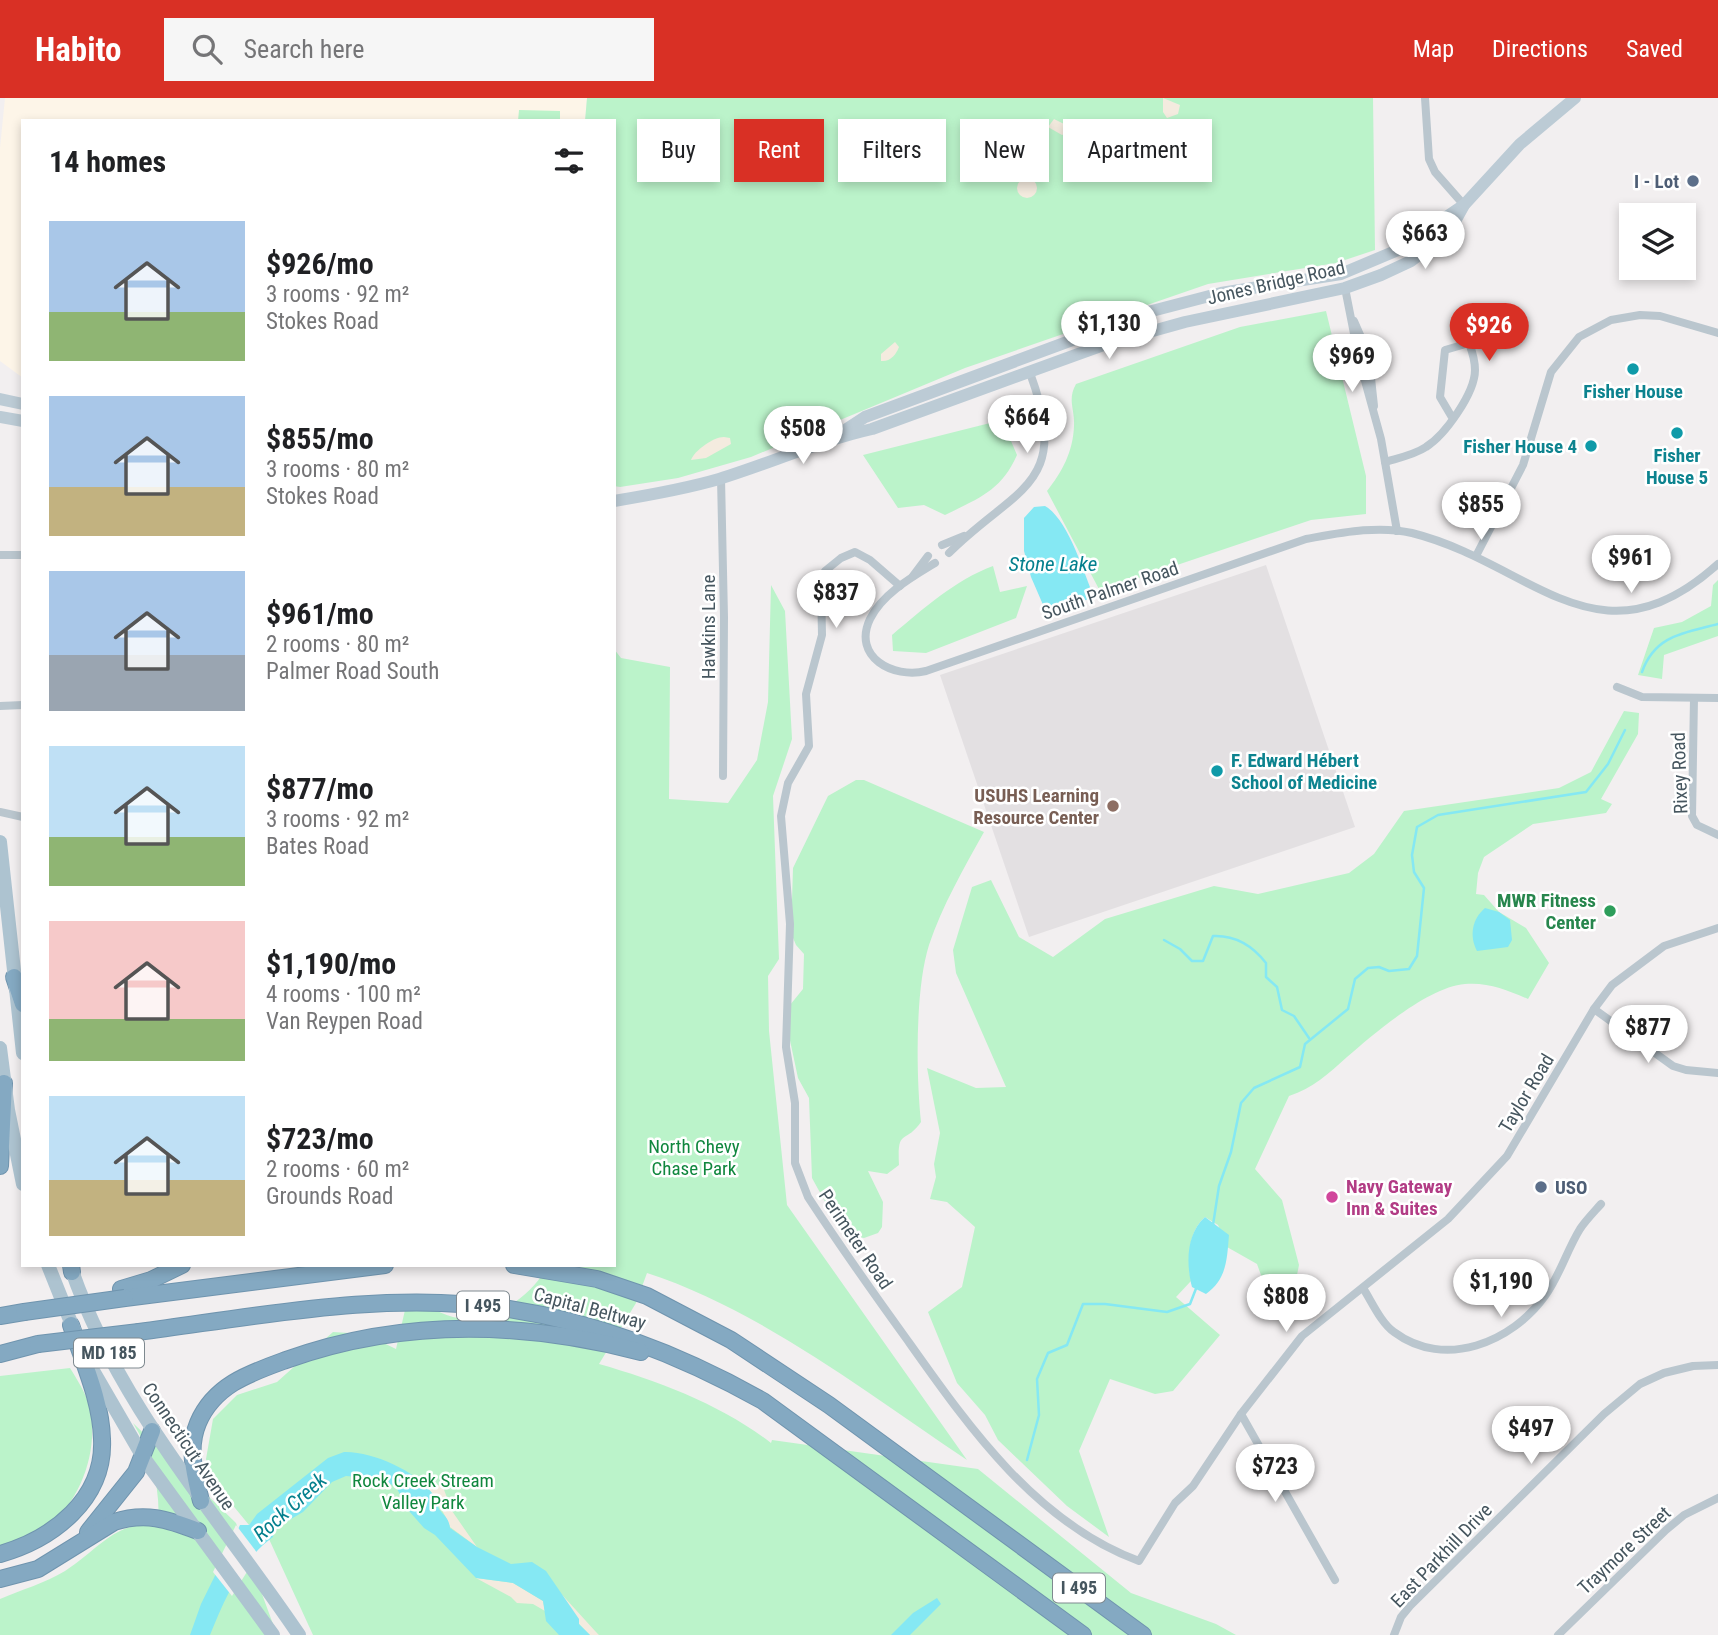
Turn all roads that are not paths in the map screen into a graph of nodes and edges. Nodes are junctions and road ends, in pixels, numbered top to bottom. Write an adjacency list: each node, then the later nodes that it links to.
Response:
1 (1425, 98): 3 (street)
2 (1575, 98): 3 (main road, Jones Bridge Road)
3 (1464, 205): 4 (main road, Jones Bridge Road); 5 (main road, Jones Bridge Road)
4 (1341, 274): 5 (main road); 10 (main road, Jones Bridge Road)
5 (1345, 288): 6 (street); 12 (main road, Jones Bridge Road)
6 (1350, 312): 8 (street); 9 (street)
7 (1718, 333): 28 (street)
8 (1367, 353)
9 (1358, 354)
10 (1025, 359): 12 (main road); 18 (main road, Jones Bridge Road)
11 (1366, 369): 19 (street)
12 (1030, 373): 18 (main road, Jones Bridge Road); 23 (street)
13 (0, 399): 14 (main road)
14 (21, 404)
15 (0, 418): 17 (main road)
16 (1453, 419): 16 (street); 19 (street)
17 (21, 421)
18 (833, 438): 20 (main road, Jones Bridge Road)
19 (1385, 462): 22 (street)
20 (721, 478): 21 (main road, Jones Bridge Road); 39 (street, Hawkins Lane)
21 (616, 502)
22 (1396, 531): 28 (street, South Palmer Road); 33 (street, South Palmer Road)
23 (967, 535): 24 (street); 25 (street)
24 (942, 545)
25 (949, 553)
26 (0, 555): 27 (street)
27 (21, 555)
28 (1476, 555): 31 (street, South Palmer Road)
29 (928, 556): 32 (street)
30 (935, 563): 32 (street)
31 (1718, 564)
32 (913, 576): 33 (street)
33 (900, 586): 69 (street, Perimeter Road)
34 (1617, 687): 35 (street)
35 (1694, 698): 36 (street); 42 (street, Rixey Road)
36 (1718, 698)
37 (21, 705): 38 (street)
38 (3, 707)
39 (723, 776)
40 (0, 812): 41 (street)
41 (21, 817)
42 (1718, 835)
43 (0, 842): 45 (main road)
44 (1718, 928): 47 (street, Taylor Road)
45 (14, 977): 46 (highway); 48 (main road)
46 (21, 998)
47 (1594, 1009): 50 (street); 62 (street, Taylor Road)
48 (21, 1036)
49 (0, 1048): 51 (main road)
50 (1718, 1073)
51 (4, 1083): 52 (highway); 53 (main road)
52 (0, 1166)
53 (21, 1173)
54 (1601, 1204): 62 (street)
55 (49, 1267): 65 (main road, MD 185)
56 (71, 1267): 70 (main road, Connecticut Avenue / MD 185)
57 (178, 1267): 63 (highway)
58 (368, 1267): 63 (highway)
59 (526, 1267): 61 (highway, Capital Beltway / I 495)
60 (576, 1267): 61 (highway)
61 (597, 1279): 82 (highway, Capital Beltway / I 495)
62 (1363, 1288): 69 (street, Taylor Road)
63 (123, 1294): 64 (highway, bridge)
64 (0, 1316)
65 (71, 1325): 71 (main road, MD 185); 76 (highway)
66 (0, 1352): 68 (highway, Capital Beltway / I 495, bridge)
67 (1718, 1365): 83 (street, East Parkhill Drive)
68 (715, 1374): 73 (highway); 81 (highway, Capital Beltway / I 495)
69 (1241, 1414): 78 (street)
70 (152, 1432): 71 (highway); 73 (main road, Connecticut Avenue / MD 185)
71 (143, 1457): 74 (main road, MD 185); 75 (highway)
72 (1718, 1498): 84 (street, Traymore Street)
73 (201, 1501): 80 (main road, Connecticut Avenue / MD 185)
74 (202, 1537): 75 (highway); 79 (main road, MD 185)
75 (77, 1544): 77 (highway)
76 (0, 1553)
77 (0, 1579)
78 (1335, 1580)
79 (273, 1635)
80 (299, 1635)
81 (1083, 1635)
82 (1143, 1635)
83 (1394, 1635)
84 (1558, 1635)

